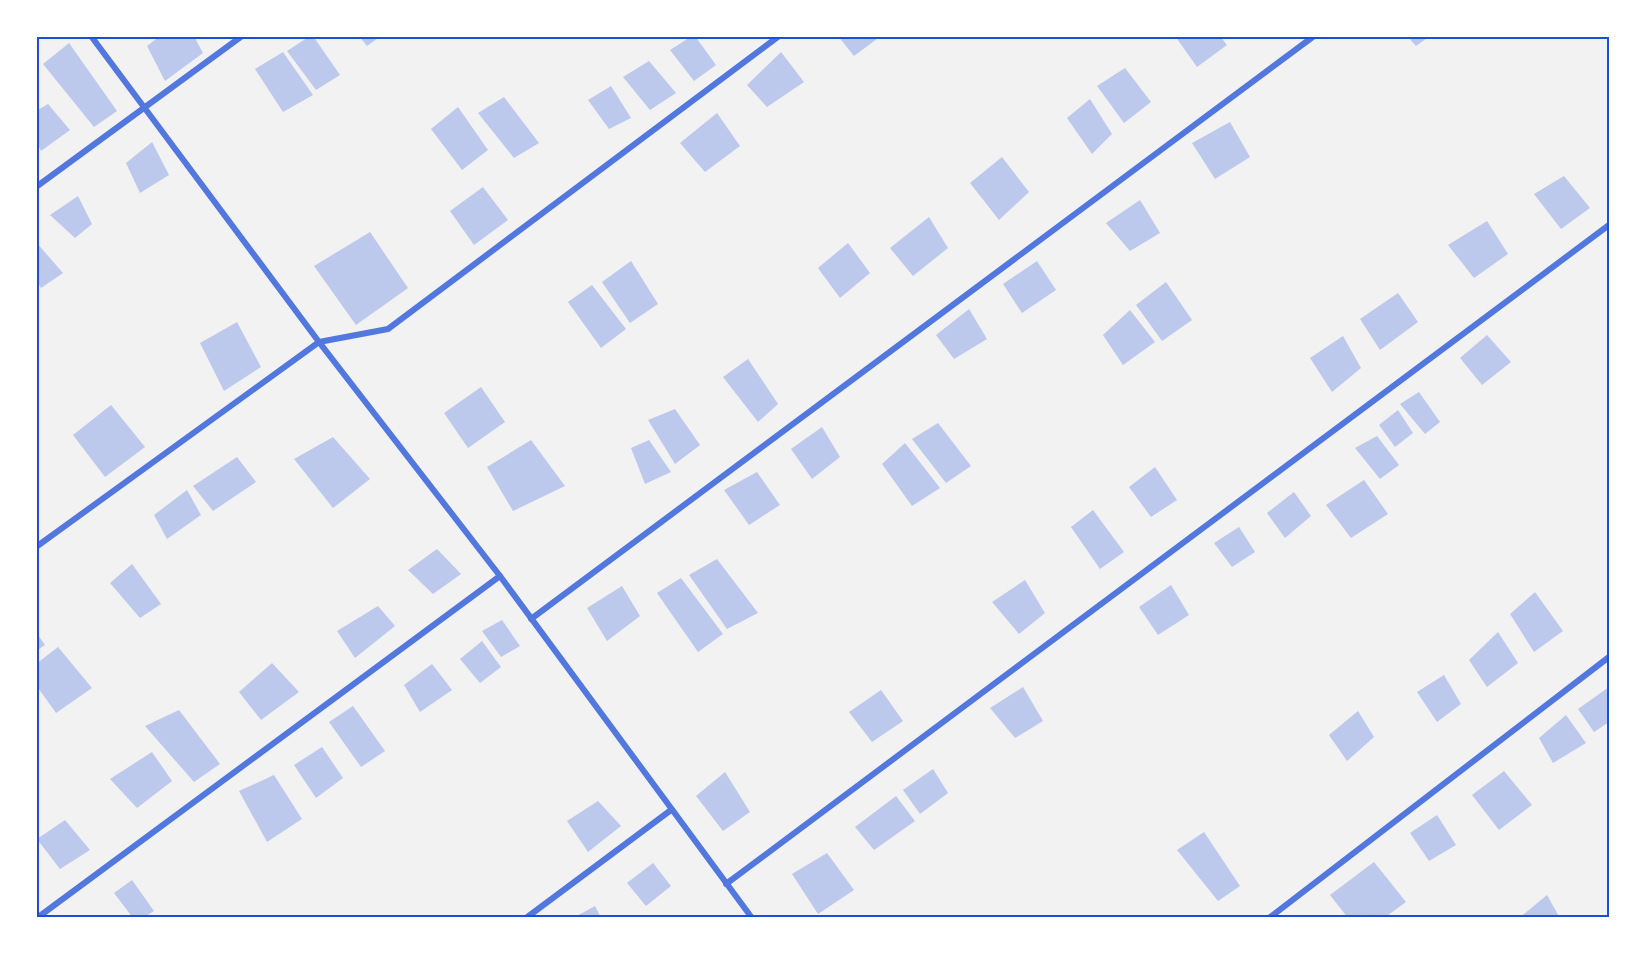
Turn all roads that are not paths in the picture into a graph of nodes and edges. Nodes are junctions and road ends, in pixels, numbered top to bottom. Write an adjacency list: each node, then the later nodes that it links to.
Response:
1 (91, 36): 5 (street)
2 (242, 36): 5 (street)
3 (779, 36): 8 (street)
4 (1314, 36): 11 (street)
5 (145, 108): 6 (street); 8 (street)
6 (36, 187)
7 (1609, 225): 14 (street)
8 (319, 342): 9 (street); 10 (street)
9 (36, 547)
10 (500, 576): 11 (street); 15 (street)
11 (531, 620): 13 (street)
12 (1609, 657): 18 (street)
13 (671, 810): 14 (street); 16 (street)
14 (726, 884): 17 (street)
15 (37, 918)
16 (526, 918)
17 (752, 918)
18 (1269, 918)

